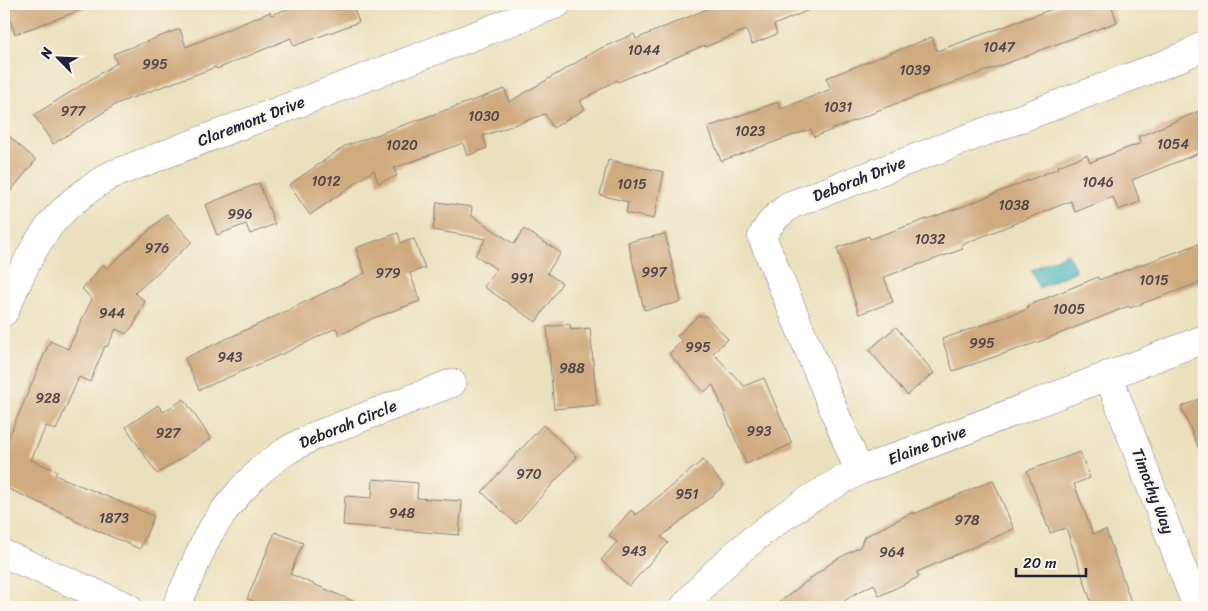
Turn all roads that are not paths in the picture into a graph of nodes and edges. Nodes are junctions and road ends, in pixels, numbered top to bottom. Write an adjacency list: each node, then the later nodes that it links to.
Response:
1 (557, 4): 3 (street, Claremont Drive)
2 (1204, 45): 7 (street, Deborah Drive)
3 (4, 312)
4 (1204, 339): 5 (street, Elaine Drive)
5 (1108, 375): 7 (street, Elaine Drive); 12 (street, Timothy Way)
6 (452, 383): 10 (street, Deborah Circle)
7 (858, 471): 11 (street, Elaine Drive)
8 (4, 554): 9 (street)
9 (128, 607)
10 (176, 607)
11 (684, 607)
12 (1197, 607)

